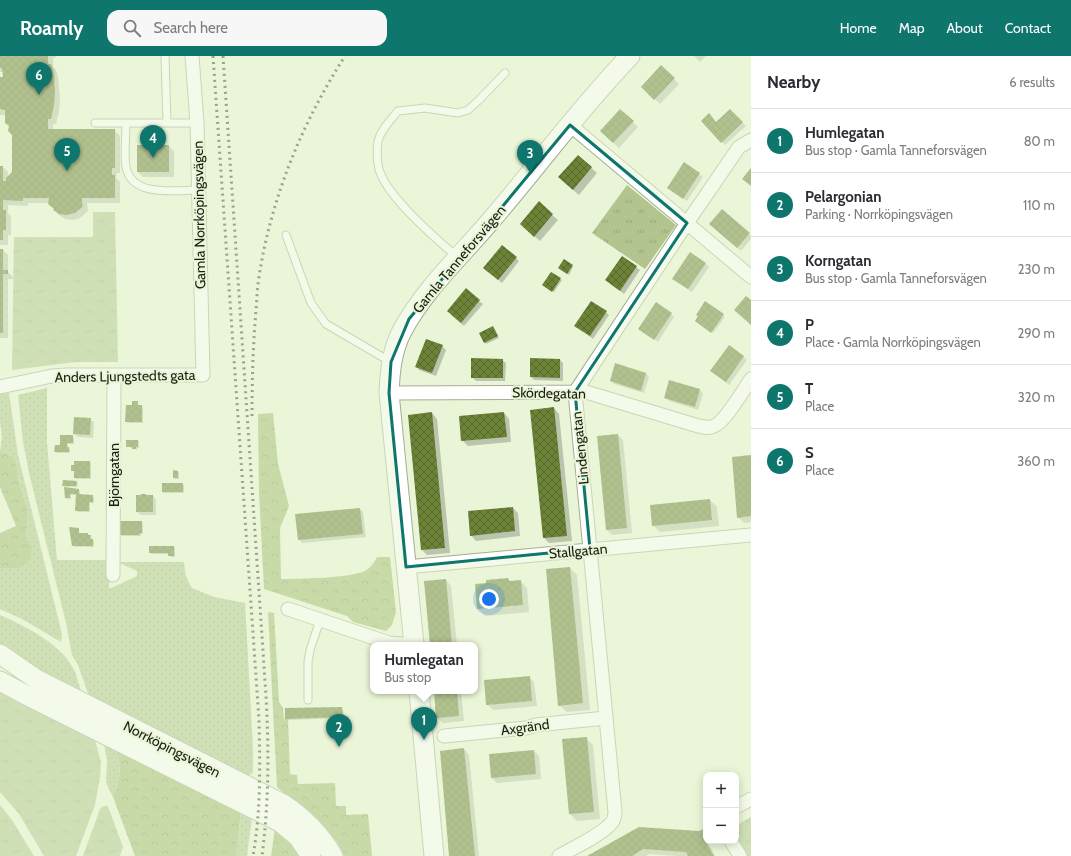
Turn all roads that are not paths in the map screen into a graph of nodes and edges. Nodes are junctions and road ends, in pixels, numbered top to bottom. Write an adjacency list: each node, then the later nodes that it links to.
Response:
1 (165, 56): 7 (lane)
2 (192, 56): 8 (street, Gamla Norrköpingsvägen)
3 (623, 59): 9 (street, Gamla Tanneforsvägen)
4 (506, 73): 14 (lane)
5 (95, 123): 6 (lane)
6 (126, 123): 7 (lane); 11 (lane)
7 (167, 123): 8 (lane)
8 (197, 123): 11 (street, Gamla Norrköpingsvägen)
9 (570, 125): 12 (street); 14 (street, Gamla Tanneforsvägen)
10 (751, 140): 12 (street, Lindengatan)
11 (199, 190): 17 (street, Gamla Norrköpingsvägen)
12 (687, 223): 15 (street); 21 (street, Lindengatan)
13 (286, 235): 16 (lane)
14 (458, 257): 16 (street, Gamla Tanneforsvägen)
15 (751, 277)
16 (392, 362): 22 (street, Gamla Tanneforsvägen)
17 (203, 374): 18 (street, Anders Ljungstedts gata)
18 (114, 375): 20 (street, Anders Ljungstedts gata); 26 (street, Björngatan)
19 (751, 379): 21 (street, Skördegatan)
20 (0, 387)
21 (574, 392): 22 (street, Skördegatan); 24 (street, Lindengatan)
22 (390, 393): 25 (street, Gamla Tanneforsvägen)
23 (751, 535): 24 (street, Stallgatan)
24 (590, 549): 25 (street, Stallgatan); 35 (street, Lindengatan)
25 (406, 567): 30 (street, Gamla Tanneforsvägen)
26 (113, 575)
27 (288, 609): 28 (street)
28 (320, 620): 29 (street); 34 (lane)
29 (387, 642)
30 (414, 642)
31 (0, 654): 41 (street, Norrköpingsvägen)
32 (0, 680): 40 (street, Norrköpingsvägen)
33 (419, 694): 42 (street)
34 (308, 700)
35 (606, 718): 36 (street, Axgränd); 43 (street, Lindengatan)
36 (444, 736)
37 (751, 798): 38 (street)
38 (739, 805)
39 (733, 844): 44 (street)
40 (311, 856)
41 (333, 856)
42 (434, 856)
43 (559, 856)
44 (740, 856)

